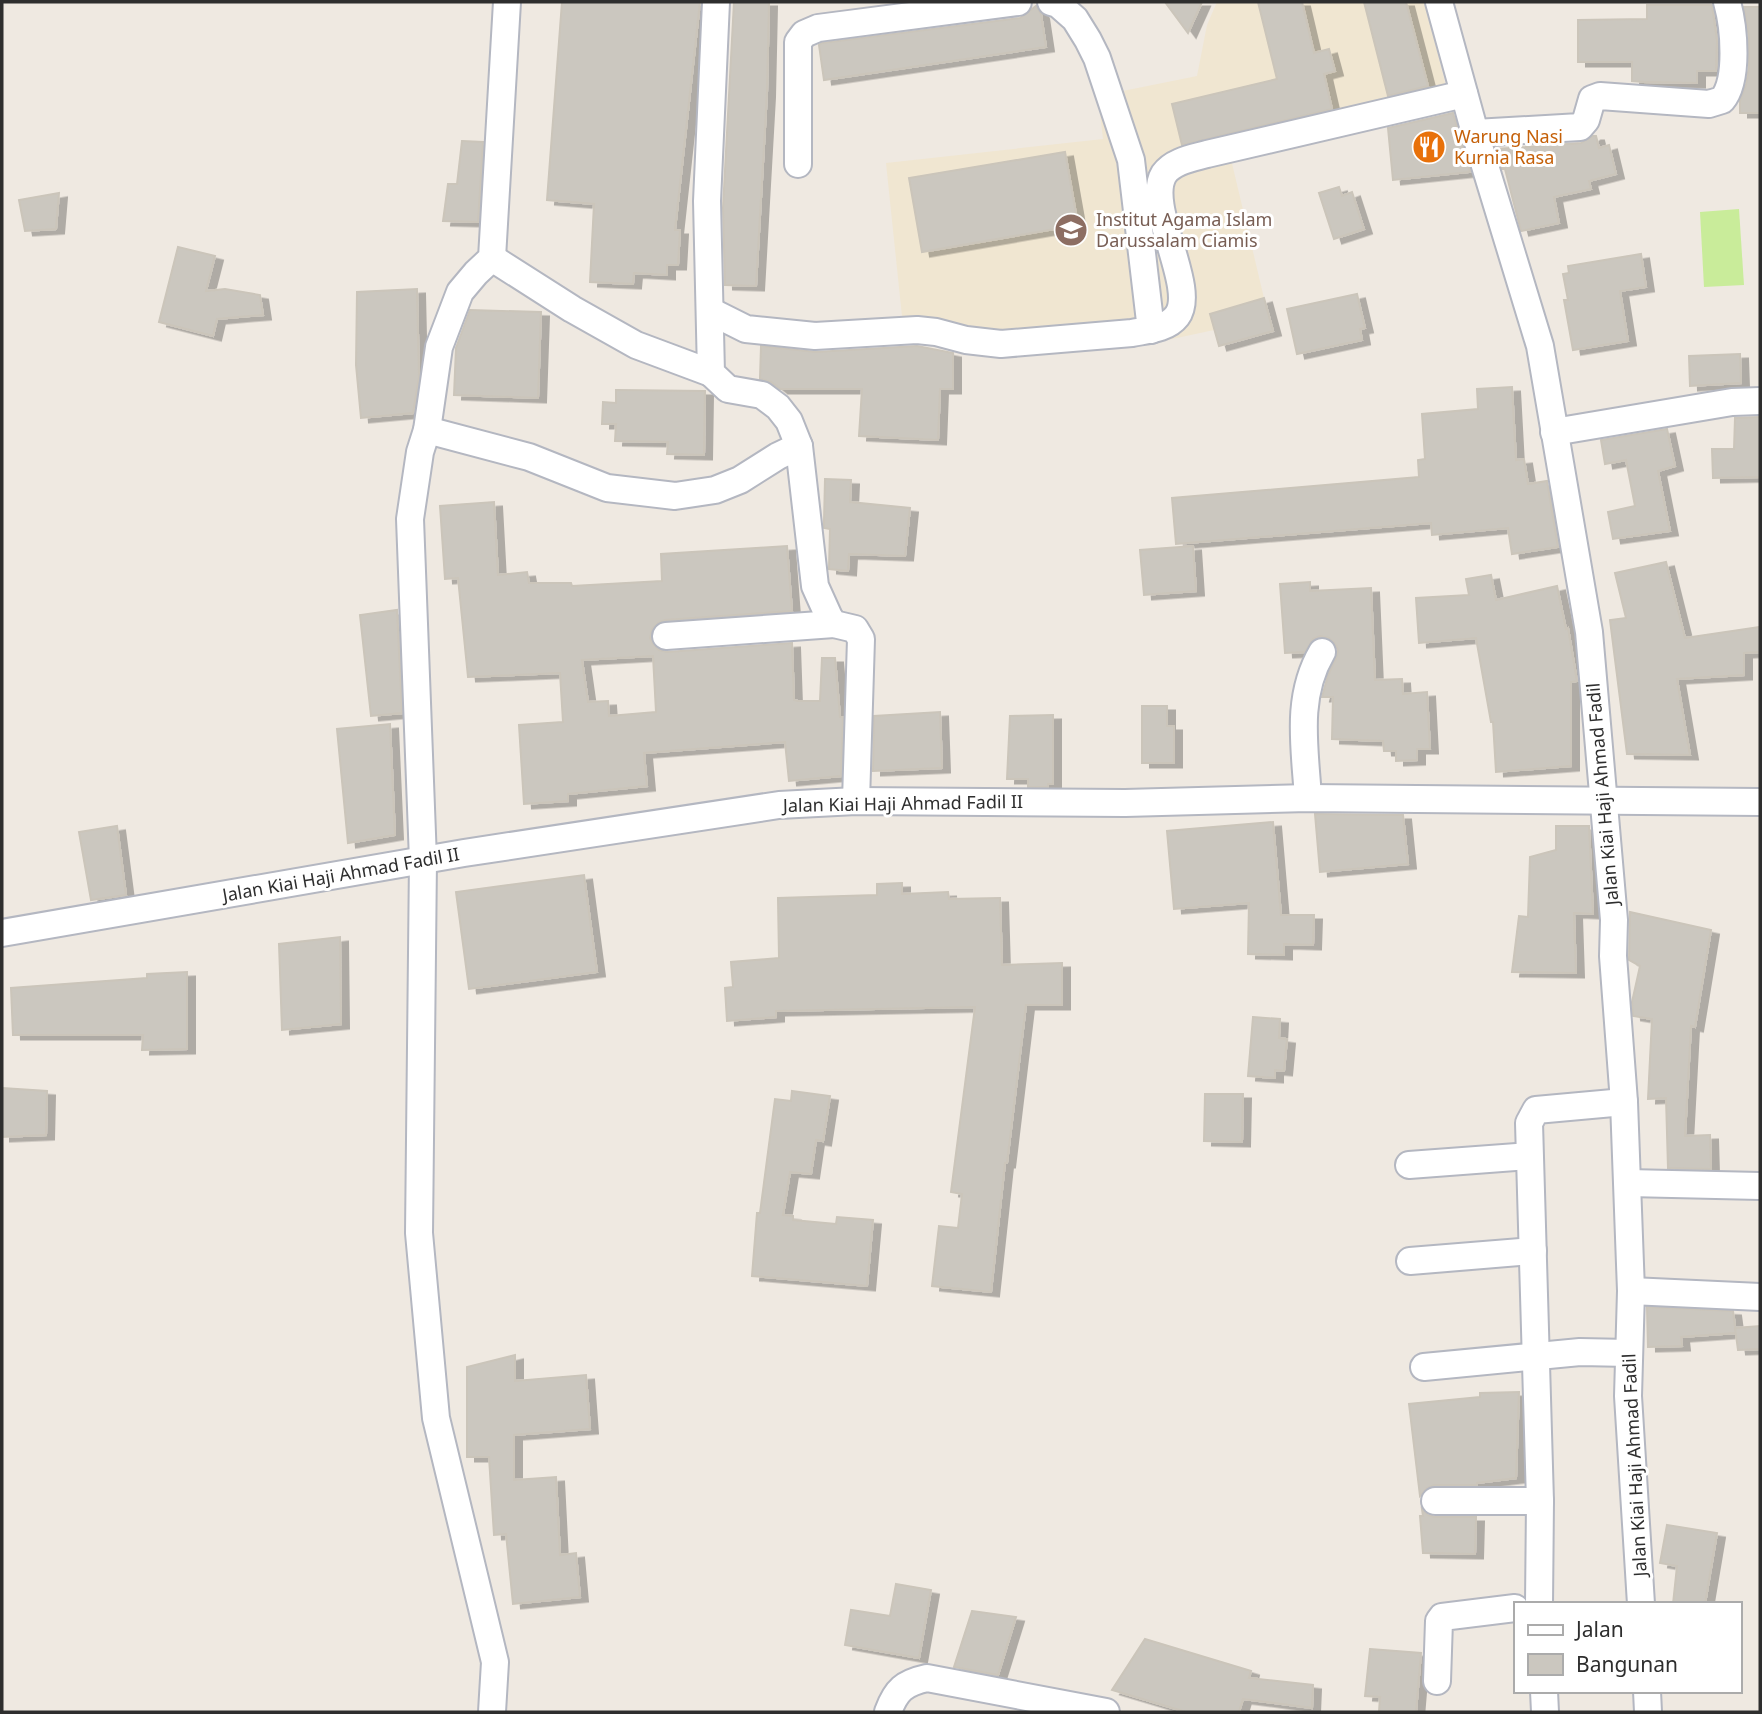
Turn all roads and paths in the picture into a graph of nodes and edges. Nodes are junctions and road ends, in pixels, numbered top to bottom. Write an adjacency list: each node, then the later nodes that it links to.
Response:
1 (506, 2): 10 (street)
2 (716, 2): 11 (street)
3 (1018, 2): 9 (street)
4 (1051, 2): 12 (street)
5 (1439, 2): 7 (street, Jalan Kiai Haji Ahmad Fadil)
6 (1727, 2): 8 (street)
7 (1464, 94): 8 (street, Jalan Kiai Haji Ahmad Fadil); 12 (street)
8 (1475, 132): 16 (street, Jalan Kiai Haji Ahmad Fadil)
9 (798, 164)
10 (492, 258): 13 (street); 15 (street)
11 (710, 311): 12 (street); 13 (street)
12 (1151, 330)
13 (710, 373): 17 (street)
14 (1760, 401): 16 (street)
15 (427, 430): 17 (street); 25 (street)
16 (1554, 432): 23 (street, Jalan Kiai Haji Ahmad Fadil)
17 (792, 449): 18 (street)
18 (834, 624): 19 (street); 22 (street)
19 (666, 636)
20 (1322, 652): 21 (street)
21 (1308, 798): 22 (street, Jalan Kiai Haji Ahmad Fadil II); 23 (street, Jalan Kiai Haji Ahmad Fadil II)
22 (856, 801): 25 (street, Jalan Kiai Haji Ahmad Fadil II)
23 (1604, 801): 24 (street, Jalan Kiai Haji Ahmad Fadil II); 27 (street, Jalan Kiai Haji Ahmad Fadil)
24 (1760, 802)
25 (423, 860): 26 (street, Jalan Kiai Haji Ahmad Fadil II); 47 (street)
26 (2, 933)
27 (1623, 1102): 28 (street); 30 (street, Jalan Kiai Haji Ahmad Fadil)
28 (1529, 1156): 29 (street); 32 (street)
29 (1409, 1165)
30 (1628, 1183): 31 (street); 34 (street, Jalan Kiai Haji Ahmad Fadil)
31 (1760, 1186)
32 (1533, 1251): 33 (street); 37 (street)
33 (1410, 1261)
34 (1632, 1290): 35 (street); 36 (street, Jalan Kiai Haji Ahmad Fadil)
35 (1760, 1297)
36 (1629, 1353): 37 (street); 42 (street, Jalan Kiai Haji Ahmad Fadil)
37 (1537, 1355): 38 (street); 39 (street)
38 (1424, 1367)
39 (1540, 1501): 40 (street); 41 (street)
40 (1435, 1502)
41 (1539, 1602)
42 (1641, 1602)
43 (1514, 1608): 44 (street)
44 (1437, 1681)
45 (1544, 1693): 50 (street)
46 (1647, 1693): 51 (street)
47 (492, 1712)
48 (888, 1712): 49 (street)
49 (1106, 1712)
50 (1545, 1712)
51 (1648, 1712)

